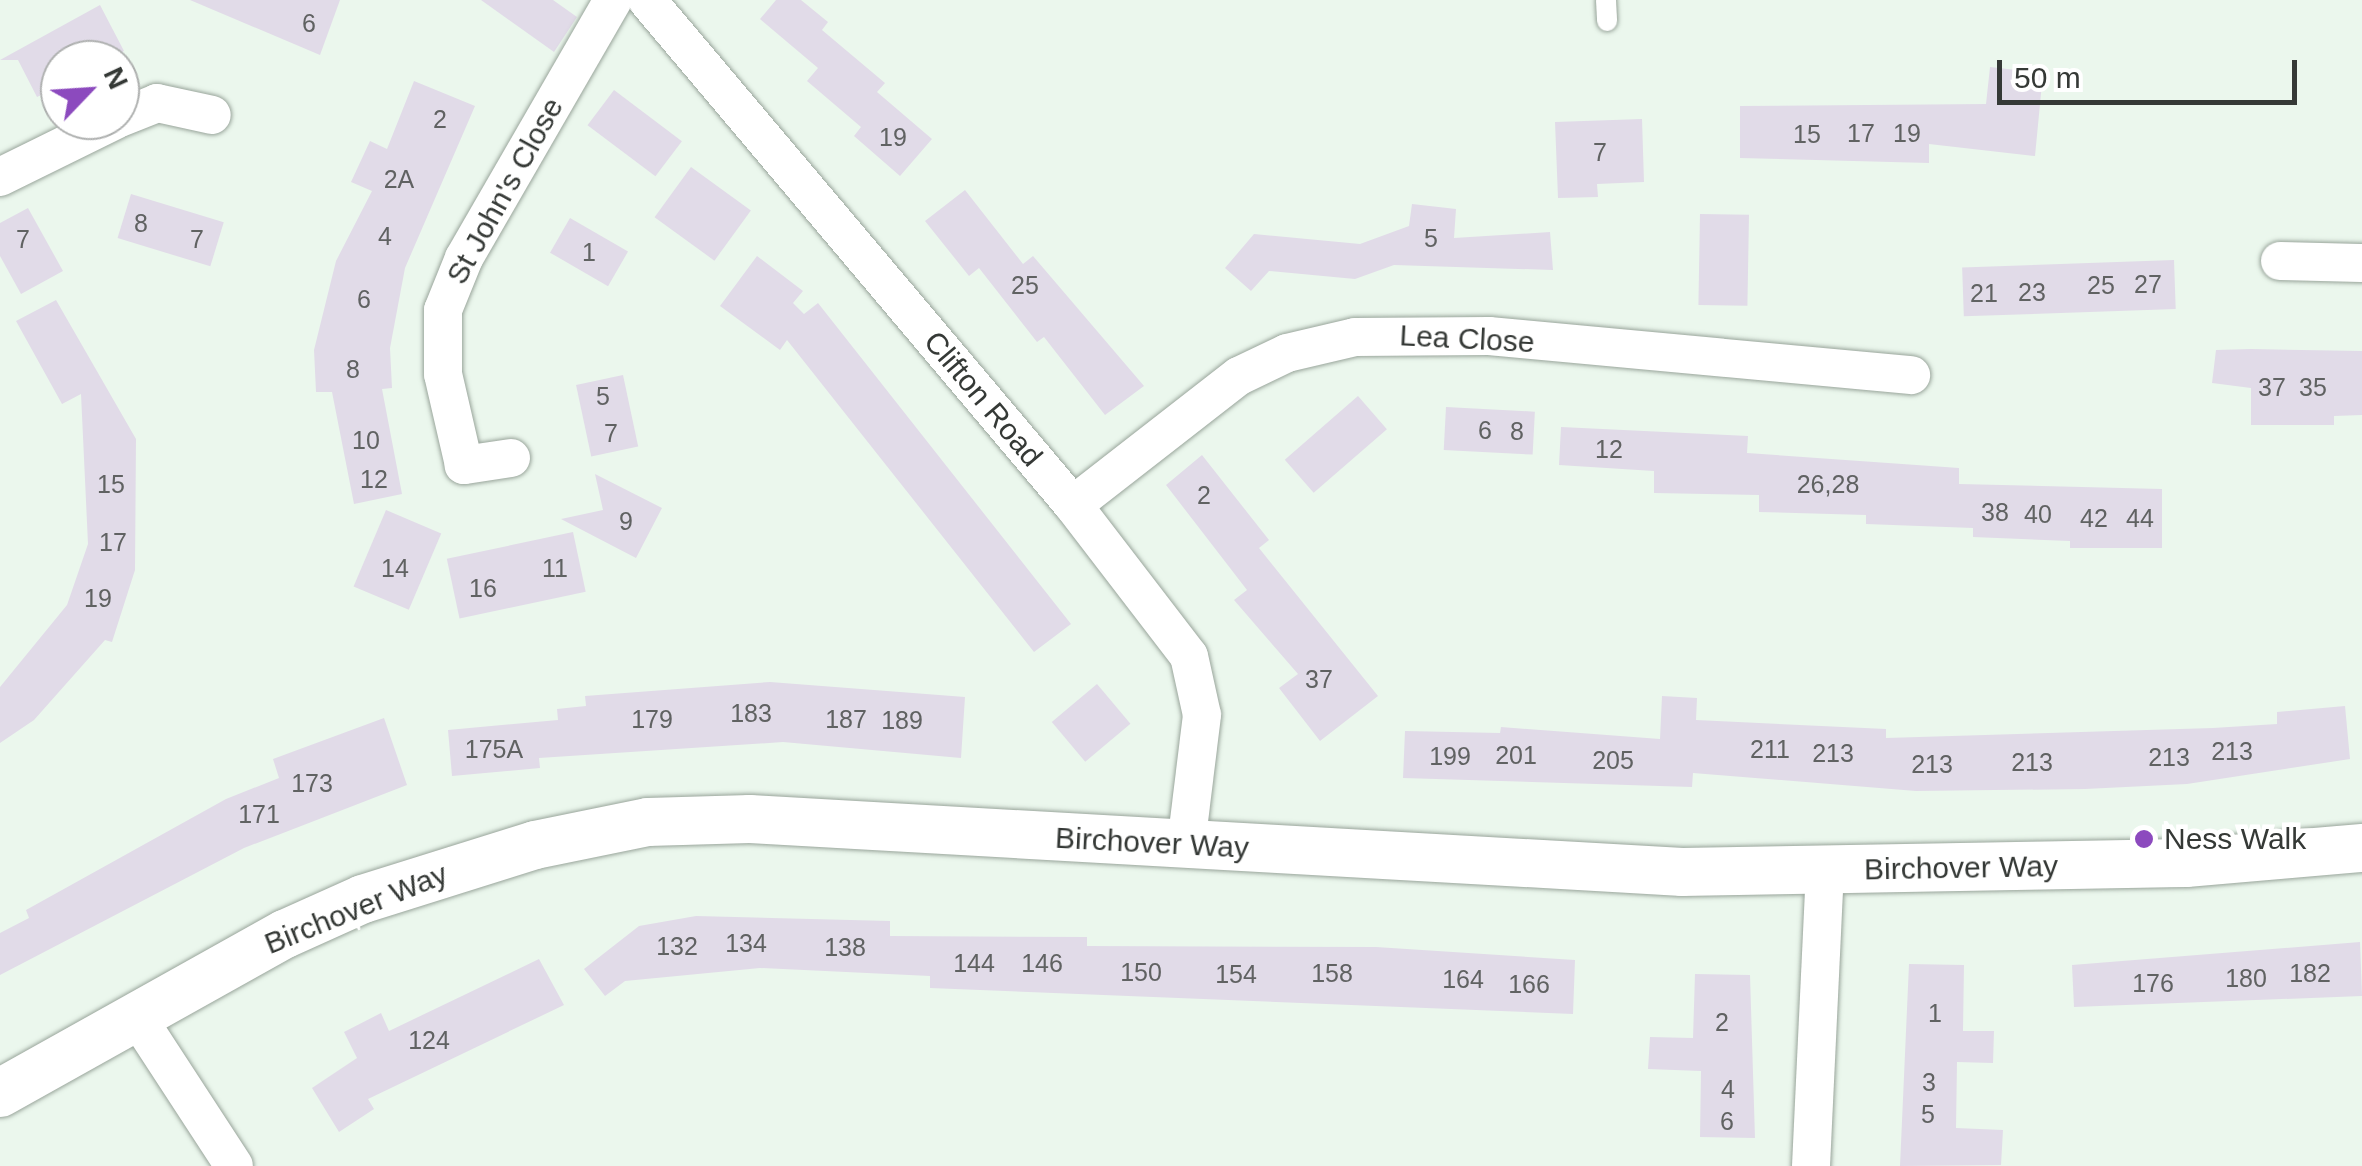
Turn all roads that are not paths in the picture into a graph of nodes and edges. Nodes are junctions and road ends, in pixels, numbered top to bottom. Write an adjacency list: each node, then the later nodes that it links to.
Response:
1 (613, 0): 10 (street, St John's Close)
2 (647, 0): 11 (street, Clifton Road)
3 (140, 110): 4 (street)
4 (212, 116)
5 (75, 140): 6 (street)
6 (0, 177)
7 (2280, 261): 8 (street)
8 (2362, 262)
9 (1912, 375): 11 (street, Lea Close)
10 (511, 458)
11 (1073, 505): 12 (street, Clifton Road)
12 (1186, 845): 14 (street, Birchover Way); 15 (street, Birchover Way)
13 (2362, 848): 14 (street, Birchover Way)
14 (1825, 872): 18 (street)
15 (136, 1014): 16 (street, Birchover Way); 17 (street)
16 (0, 1093)
17 (234, 1166)
18 (1811, 1166)

